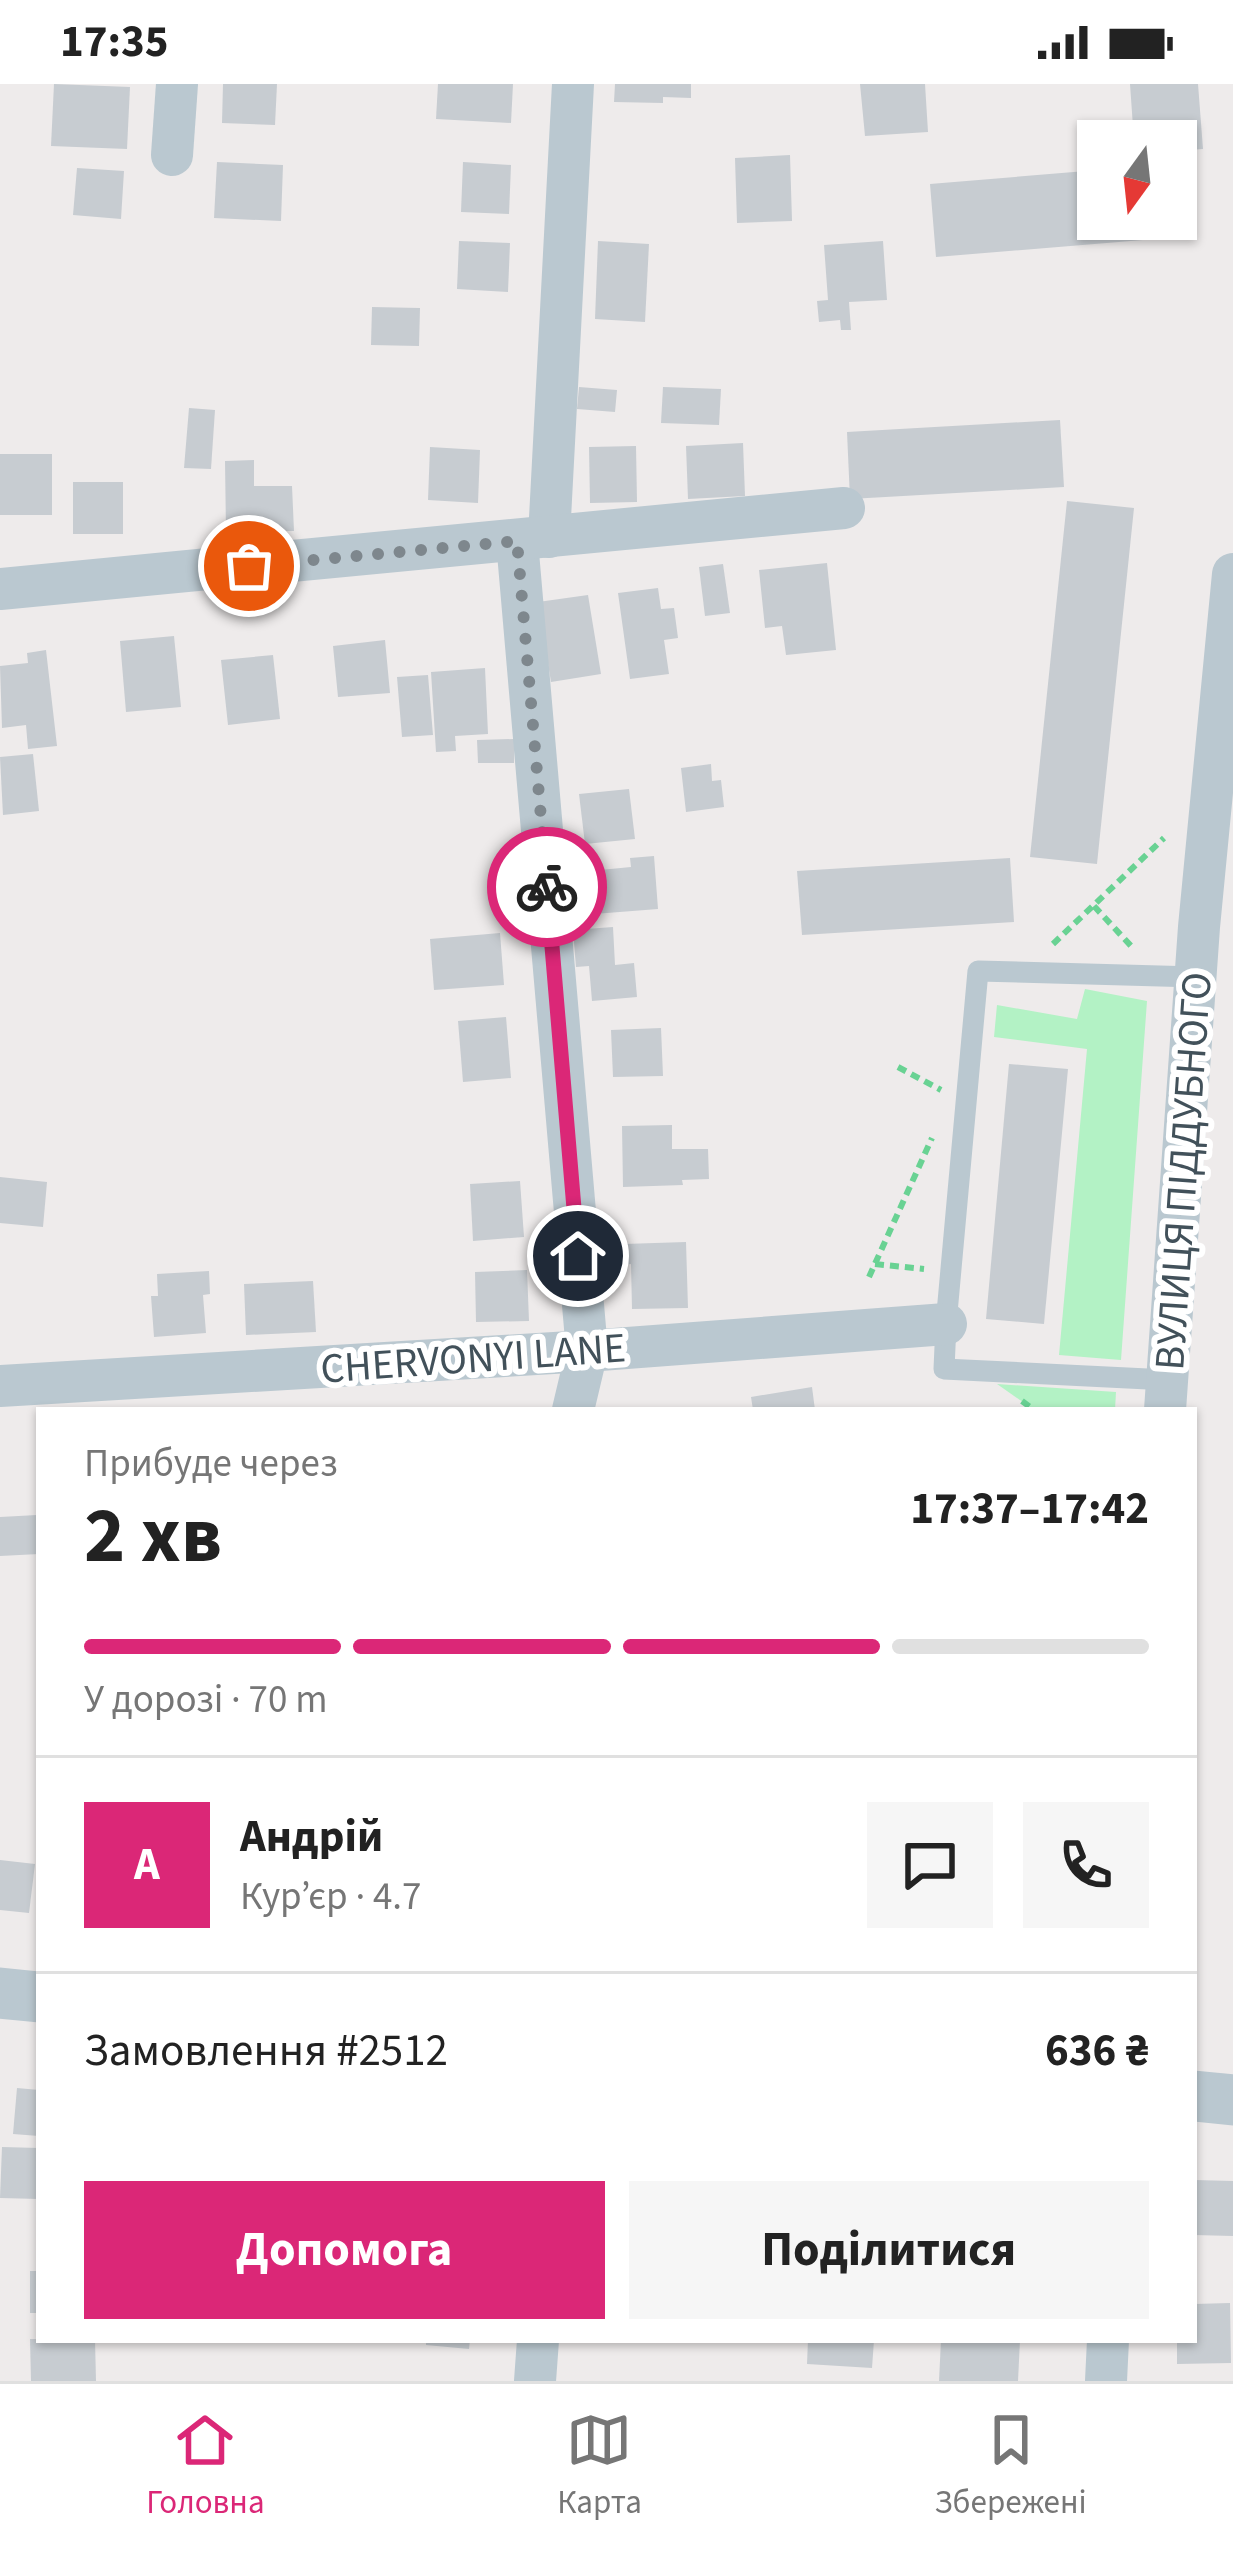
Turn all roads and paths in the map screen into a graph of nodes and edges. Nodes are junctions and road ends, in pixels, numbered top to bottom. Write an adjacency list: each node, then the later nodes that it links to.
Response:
1 (177, 84): 3 (street)
2 (573, 84): 5 (street)
3 (172, 155)
4 (844, 508): 5 (street)
5 (533, 539): 7 (street); 18 (street)
6 (1233, 574): 11 (street, ВУЛИЦЯ ПІДДУБНОГО)
7 (0, 589)
8 (1164, 838): 9 (path)
9 (1094, 905): 10 (path); 11 (path)
10 (1025, 972): 11 (lane); 13 (lane)
11 (1177, 976): 20 (street, ВУЛИЦЯ ПІДДУБНОГО)
12 (898, 1067): 13 (path)
13 (959, 1099): 14 (path); 15 (lane)
14 (875, 1264): 15 (path); 16 (path)
15 (951, 1272): 17 (lane)
16 (869, 1277)
17 (946, 1324): 18 (street, CHERVONYI LANE); 20 (lane)
18 (586, 1351): 19 (street, CHERVONYI LANE); 21 (street)
19 (0, 1386)
20 (1167, 1395)
21 (574, 1407)
22 (0, 1993): 23 (street)
23 (36, 1996)
24 (1197, 2096): 25 (street)
25 (1233, 2100)
26 (538, 2343): 28 (street)
27 (1108, 2343): 29 (street)
28 (536, 2381)
29 (1106, 2381)

